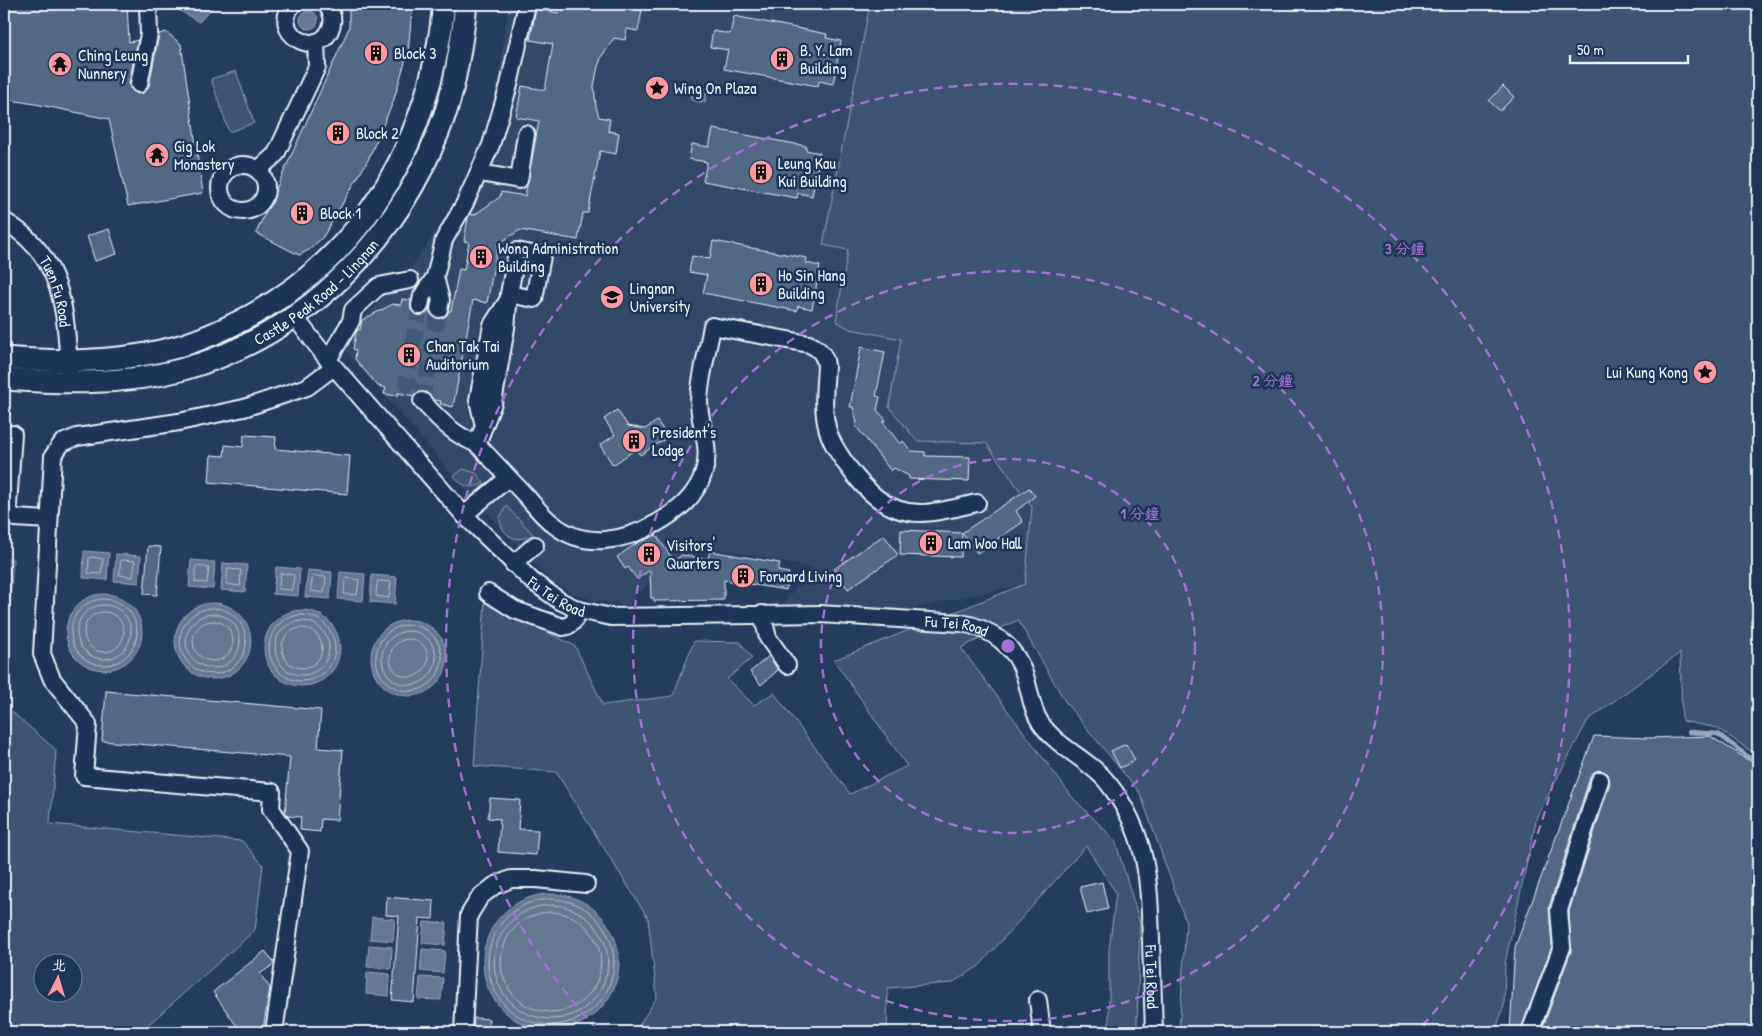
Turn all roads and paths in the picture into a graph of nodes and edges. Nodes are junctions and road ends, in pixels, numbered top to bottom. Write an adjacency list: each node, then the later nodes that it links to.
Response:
1 (148, 4): 8 (street)
2 (293, 4): 7 (street)
3 (326, 4): 7 (street)
4 (444, 4): 20 (main road, Castle Peak Road – Lingnan)
5 (466, 4): 18 (main road, Castle Peak Road – Lingnan)
6 (527, 4): 11 (street)
7 (316, 42): 10 (street)
8 (139, 84)
9 (526, 134): 11 (street)
10 (258, 170)
11 (480, 173): 13 (street)
12 (4, 221): 20 (street, Tuen Fu Road)
13 (435, 277): 16 (street); 17 (street)
14 (410, 280): 21 (street)
15 (509, 298): 26 (street)
16 (420, 306)
17 (439, 309)
18 (294, 316): 21 (street, Fu Tei Road); 23 (main road, Castle Peak Road – Lingnan)
19 (4, 358): 20 (main road, Castle Peak Road – Lingnan)
20 (69, 360): 23 (street, Tuen Fu Road)
21 (331, 364): 29 (street, Fu Tei Road); 30 (street)
22 (4, 379): 23 (main road, Castle Peak Road – Lingnan)
23 (70, 382)
24 (422, 401): 26 (street)
25 (13, 434): 30 (street)
26 (477, 444): 27 (street)
27 (508, 478): 28 (street); 29 (street)
28 (976, 503)
29 (464, 515): 32 (street, Fu Tei Road)
30 (48, 520): 40 (street)
31 (535, 545): 32 (street, Fu Tei Road)
32 (513, 564): 34 (street, Fu Tei Road)
33 (488, 593): 34 (street)
34 (579, 610): 35 (street, Fu Tei Road)
35 (762, 614): 36 (street); 43 (street, Fu Tei Road)
36 (787, 665)
37 (1600, 780): 44 (street)
38 (586, 884): 41 (street)
39 (1038, 1000): 42 (street)
40 (274, 1032)
41 (463, 1032)
42 (1042, 1032)
43 (1154, 1032)
44 (1530, 1032)

